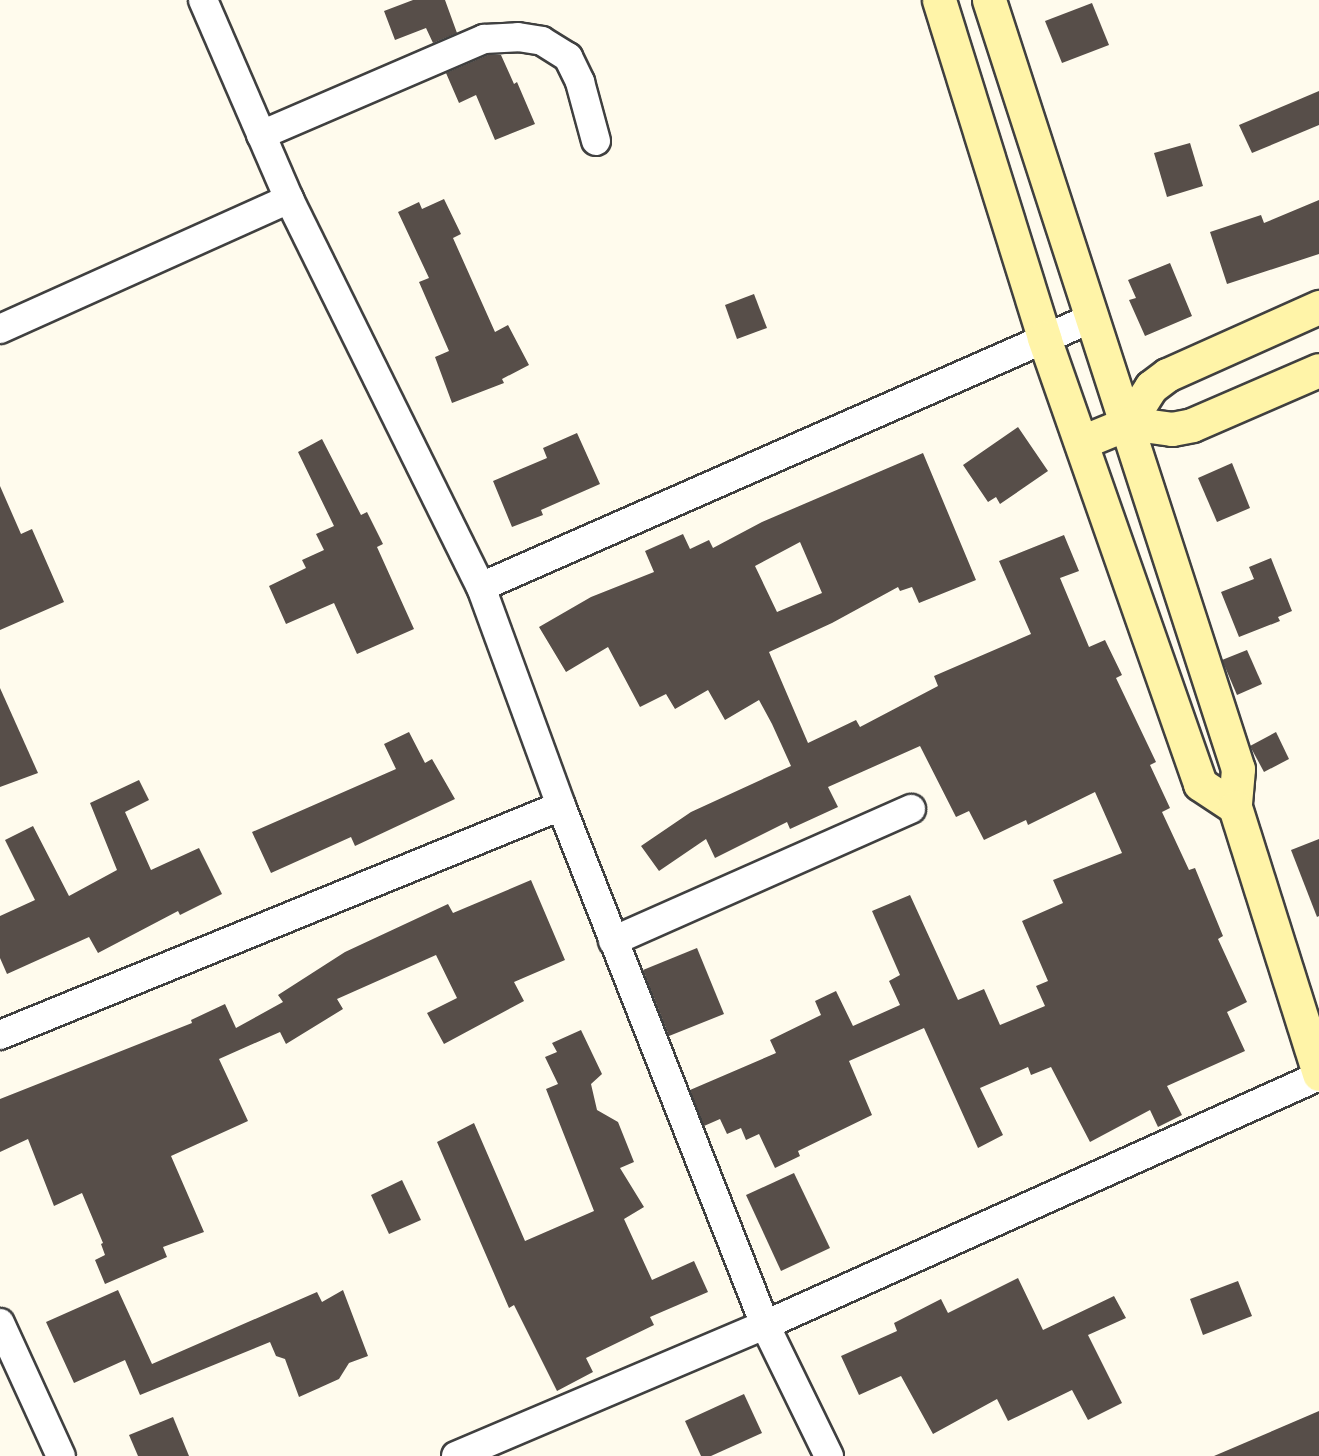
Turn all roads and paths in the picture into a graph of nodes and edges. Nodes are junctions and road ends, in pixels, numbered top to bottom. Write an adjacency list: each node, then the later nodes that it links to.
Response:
1 (203, 0): 4 (street)
2 (939, 0): 8 (street)
3 (989, 0): 7 (street)
4 (261, 135): 5 (street); 6 (street)
5 (596, 141)
6 (289, 199): 11 (street); 17 (street)
7 (1059, 211): 8 (street); 10 (street)
8 (1011, 226): 12 (street)
9 (1319, 308): 14 (street)
10 (1092, 318): 12 (street); 14 (street)
11 (0, 329)
12 (1044, 338): 15 (street); 17 (street)
13 (1319, 370): 14 (street)
14 (1128, 423): 15 (street); 16 (street)
15 (1082, 442): 18 (street)
16 (1178, 581): 18 (street); 20 (street)
17 (481, 587): 19 (street)
18 (1135, 596): 20 (street)
19 (561, 806): 22 (street); 23 (street)
20 (1235, 807): 24 (street)
21 (910, 810): 22 (street)
22 (614, 940): 26 (street)
23 (0, 1035)
24 (1319, 1075): 26 (street)
25 (0, 1323): 27 (street)
26 (765, 1325): 28 (street); 29 (street)
27 (61, 1456)
28 (456, 1456)
29 (829, 1456)

